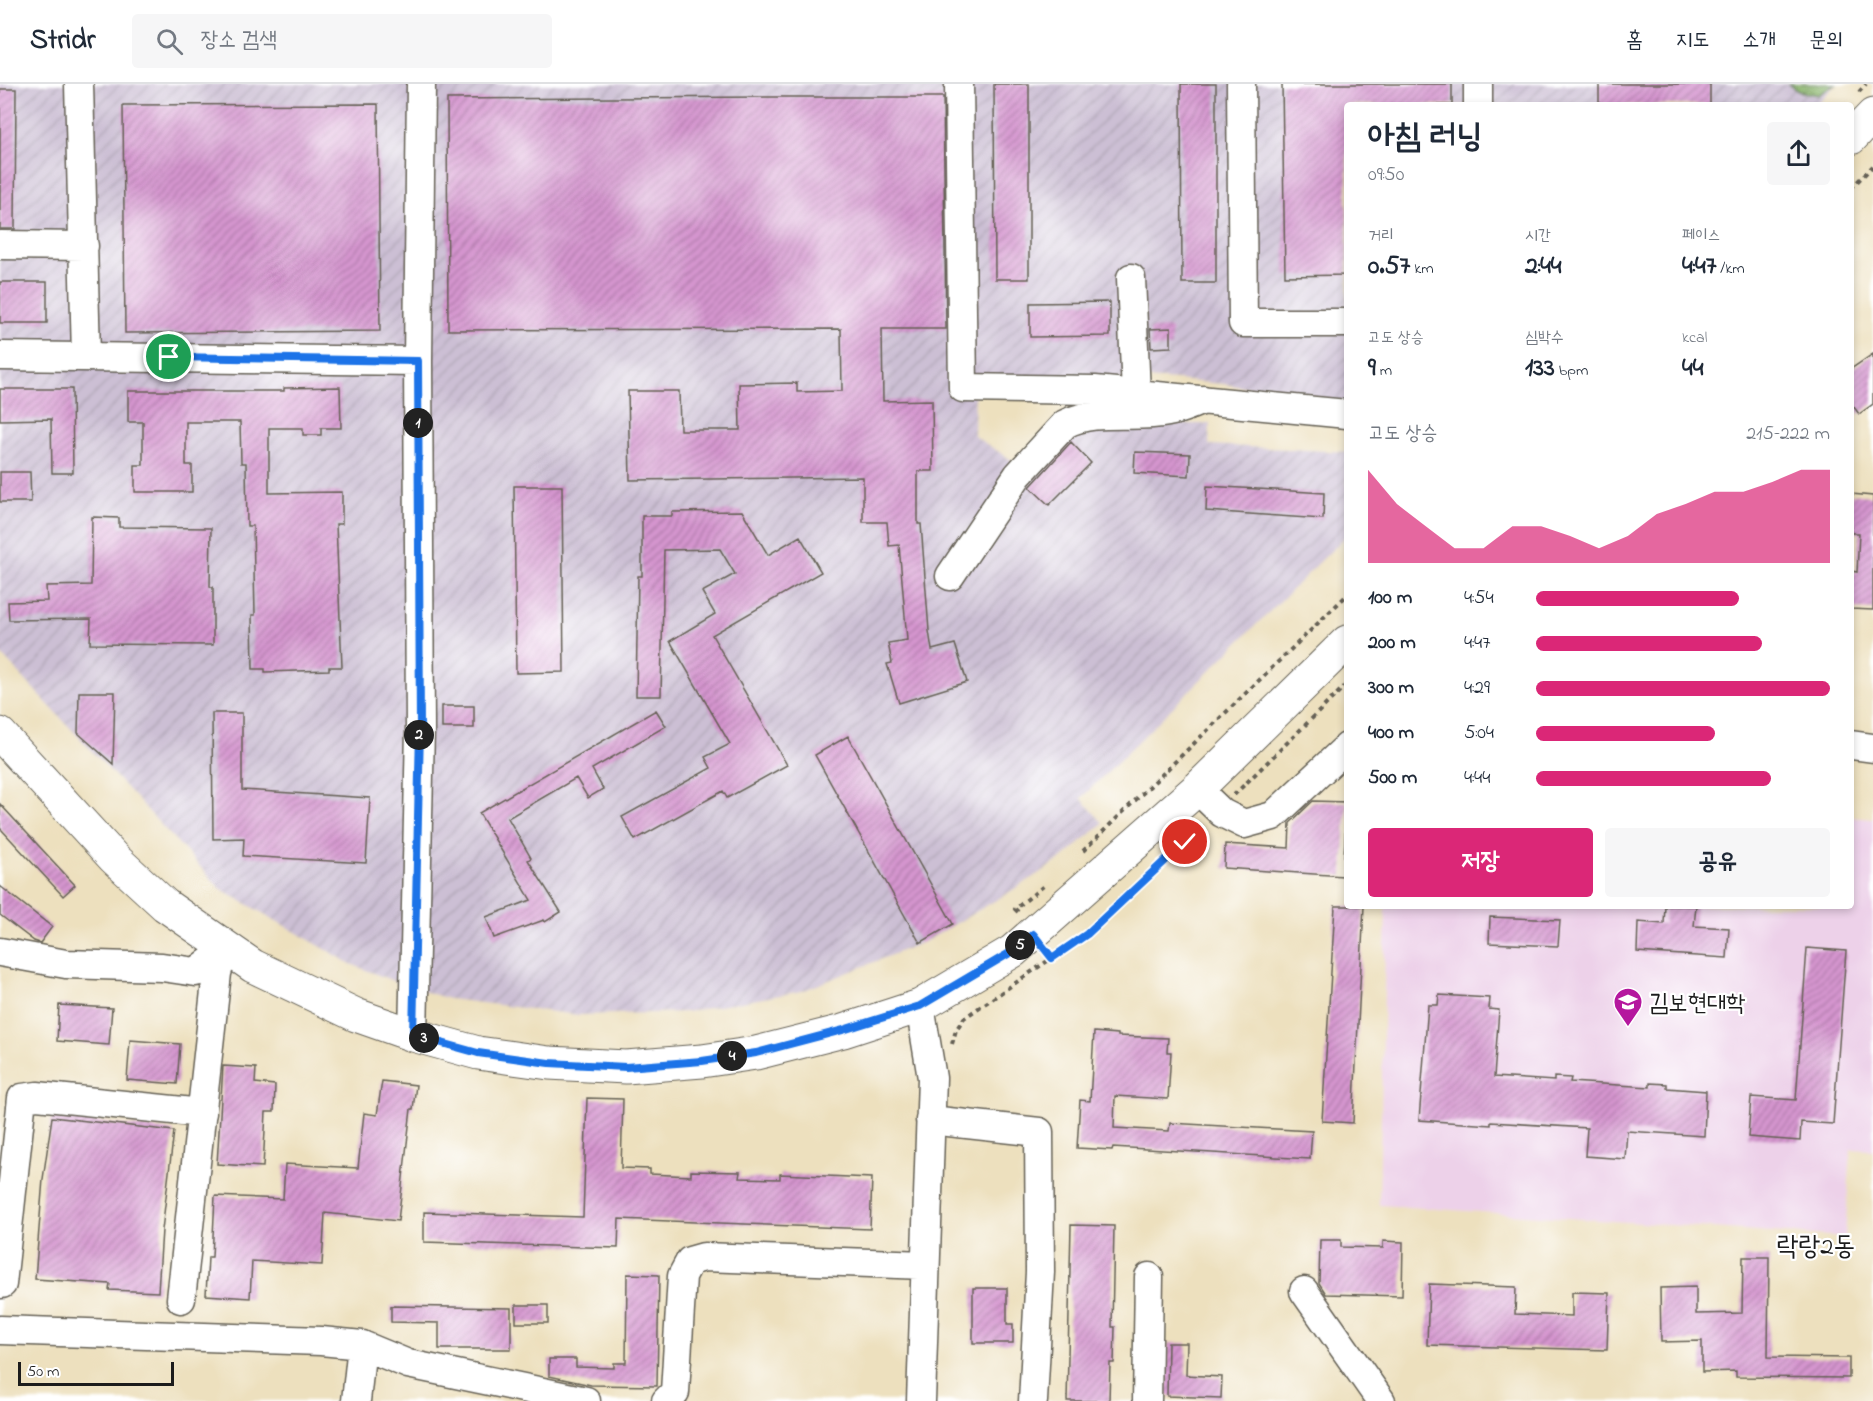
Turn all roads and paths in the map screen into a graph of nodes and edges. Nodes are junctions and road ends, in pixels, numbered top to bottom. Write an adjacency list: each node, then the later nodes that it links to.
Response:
1 (80, 84): 12 (street)
2 (421, 84): 17 (street)
3 (959, 84): 18 (street)
4 (1241, 84): 14 (street)
5 (1478, 84): 6 (street)
6 (1478, 102)
7 (1873, 115): 8 (main road)
8 (1854, 135)
9 (1873, 166): 10 (path)
10 (1854, 185)
11 (0, 245): 12 (street)
12 (84, 246): 16 (street)
13 (1131, 278): 18 (street)
14 (1344, 323)
15 (0, 356): 16 (street)
16 (86, 356): 17 (street)
17 (418, 361): 36 (street)
18 (1136, 394): 19 (street)
19 (1204, 400): 20 (street); 21 (street)
20 (1344, 414)
21 (950, 576)
22 (1344, 598): 30 (path)
23 (1344, 645): 29 (main road)
24 (1344, 687): 29 (path)
25 (0, 734): 32 (main road)
26 (1854, 745): 27 (street)
27 (1873, 748)
28 (1344, 750): 29 (street)
29 (1208, 800): 33 (main road); 33 (path)
30 (1080, 855)
31 (1052, 878): 33 (path)
32 (225, 946): 34 (street); 36 (main road); 38 (street)
33 (1042, 946): 35 (main road); 37 (path)
34 (0, 951)
35 (920, 1006): 36 (main road); 39 (street)
36 (413, 1035)
37 (951, 1053)
38 (202, 1113): 42 (street); 44 (street)
39 (930, 1120): 40 (street); 51 (street)
40 (925, 1265): 49 (street); 50 (street)
41 (1149, 1277): 52 (street)
42 (3, 1284)
43 (1304, 1291): 53 (street)
44 (181, 1299)
45 (0, 1330): 46 (street)
46 (362, 1346): 47 (street); 48 (street)
47 (356, 1400)
48 (586, 1401)
49 (666, 1401)
50 (921, 1401)
51 (1033, 1401)
52 (1147, 1401)
53 (1381, 1401)

